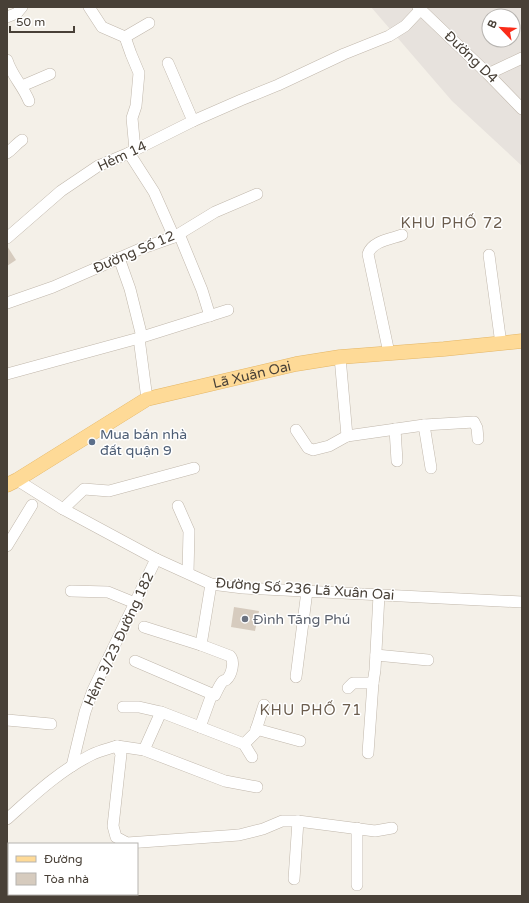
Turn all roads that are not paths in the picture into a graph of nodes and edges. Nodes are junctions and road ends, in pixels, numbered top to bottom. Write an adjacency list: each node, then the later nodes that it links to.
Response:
1 (22, 7): 4 (street)
2 (89, 7): 6 (street)
3 (419, 8): 11 (street, Đường D4); 15 (street, Hẻm 14)
4 (7, 17)
5 (149, 23): 6 (street)
6 (125, 37): 17 (street)
7 (522, 58): 11 (street)
8 (7, 60): 12 (street)
9 (168, 63): 15 (street)
10 (50, 74): 12 (street)
11 (488, 74): 14 (street, Đường D4)
12 (22, 86): 13 (street)
13 (29, 101)
14 (522, 109)
15 (194, 121): 17 (street, Hẻm 14)
16 (22, 140): 18 (street)
17 (132, 151): 20 (street); 22 (street, Hẻm 14)
18 (7, 154)
19 (257, 194): 20 (street, Đường Số 12)
20 (177, 235): 24 (street, Đường Số 12); 27 (street)
21 (402, 236): 31 (street)
22 (7, 238)
23 (489, 255): 30 (street)
24 (119, 258): 25 (street, Đường Số 12); 28 (street)
25 (7, 303)
26 (228, 310): 27 (street)
27 (210, 316): 28 (street)
28 (141, 337): 33 (street); 34 (street)
29 (522, 341): 30 (main road, Lã Xuân Oai)
30 (501, 344): 31 (main road, Lã Xuân Oai)
31 (389, 353): 32 (main road, Lã Xuân Oai)
32 (340, 357): 34 (main road, Lã Xuân Oai); 38 (street)
33 (7, 374)
34 (147, 399): 43 (main road, Lã Xuân Oai)
35 (424, 425): 36 (street); 39 (street); 42 (street)
36 (394, 429): 38 (street); 40 (street)
37 (296, 430): 38 (street)
38 (348, 436)
39 (478, 439)
40 (397, 461)
41 (194, 468): 46 (street)
42 (431, 468)
43 (12, 482): 46 (street, Đường Số 236 Lã Xuân Oai)
44 (32, 505): 47 (street)
45 (178, 506): 49 (street)
46 (63, 509): 48 (street, Đường Số 236 Lã Xuân Oai)
47 (7, 546)
48 (156, 559): 49 (street, Đường Số 236 Lã Xuân Oai); 54 (street, Hẻm 3/23 Đường 182)
49 (188, 573): 50 (street, Đường Số 236 Lã Xuân Oai)
50 (212, 584): 52 (street, Đường Số 236 Lã Xuân Oai); 57 (street)
51 (71, 591): 54 (street)
52 (307, 591): 53 (street, Đường Số 236 Lã Xuân Oai); 61 (street)
53 (379, 595): 55 (street, Đường Số 236 Lã Xuân Oai); 58 (street)
54 (135, 602): 78 (street, Hẻm 3/23 Đường 182)
55 (522, 602)
56 (144, 627): 57 (street)
57 (201, 645): 64 (street)
58 (376, 655): 59 (street); 62 (street)
59 (428, 660)
60 (134, 661): 64 (street)
61 (296, 677)
62 (373, 683): 63 (street); 76 (street)
63 (348, 688)
64 (212, 694): 70 (street)
65 (264, 705): 71 (street)
66 (123, 707): 67 (street)
67 (161, 712): 70 (street); 75 (street)
68 (7, 720): 69 (street)
69 (51, 724)
70 (200, 727): 73 (street)
71 (256, 729): 72 (street); 73 (street)
72 (300, 741)
73 (244, 744): 77 (street)
74 (117, 746): 75 (street); 78 (street); 81 (street)
75 (144, 750): 79 (street)
76 (368, 753)
77 (252, 757)
78 (72, 766): 80 (street)
79 (257, 787)
80 (7, 819)
81 (298, 821): 82 (street); 84 (street)
82 (357, 828): 83 (street); 85 (street)
83 (392, 828)
84 (294, 879)
85 (357, 885)

